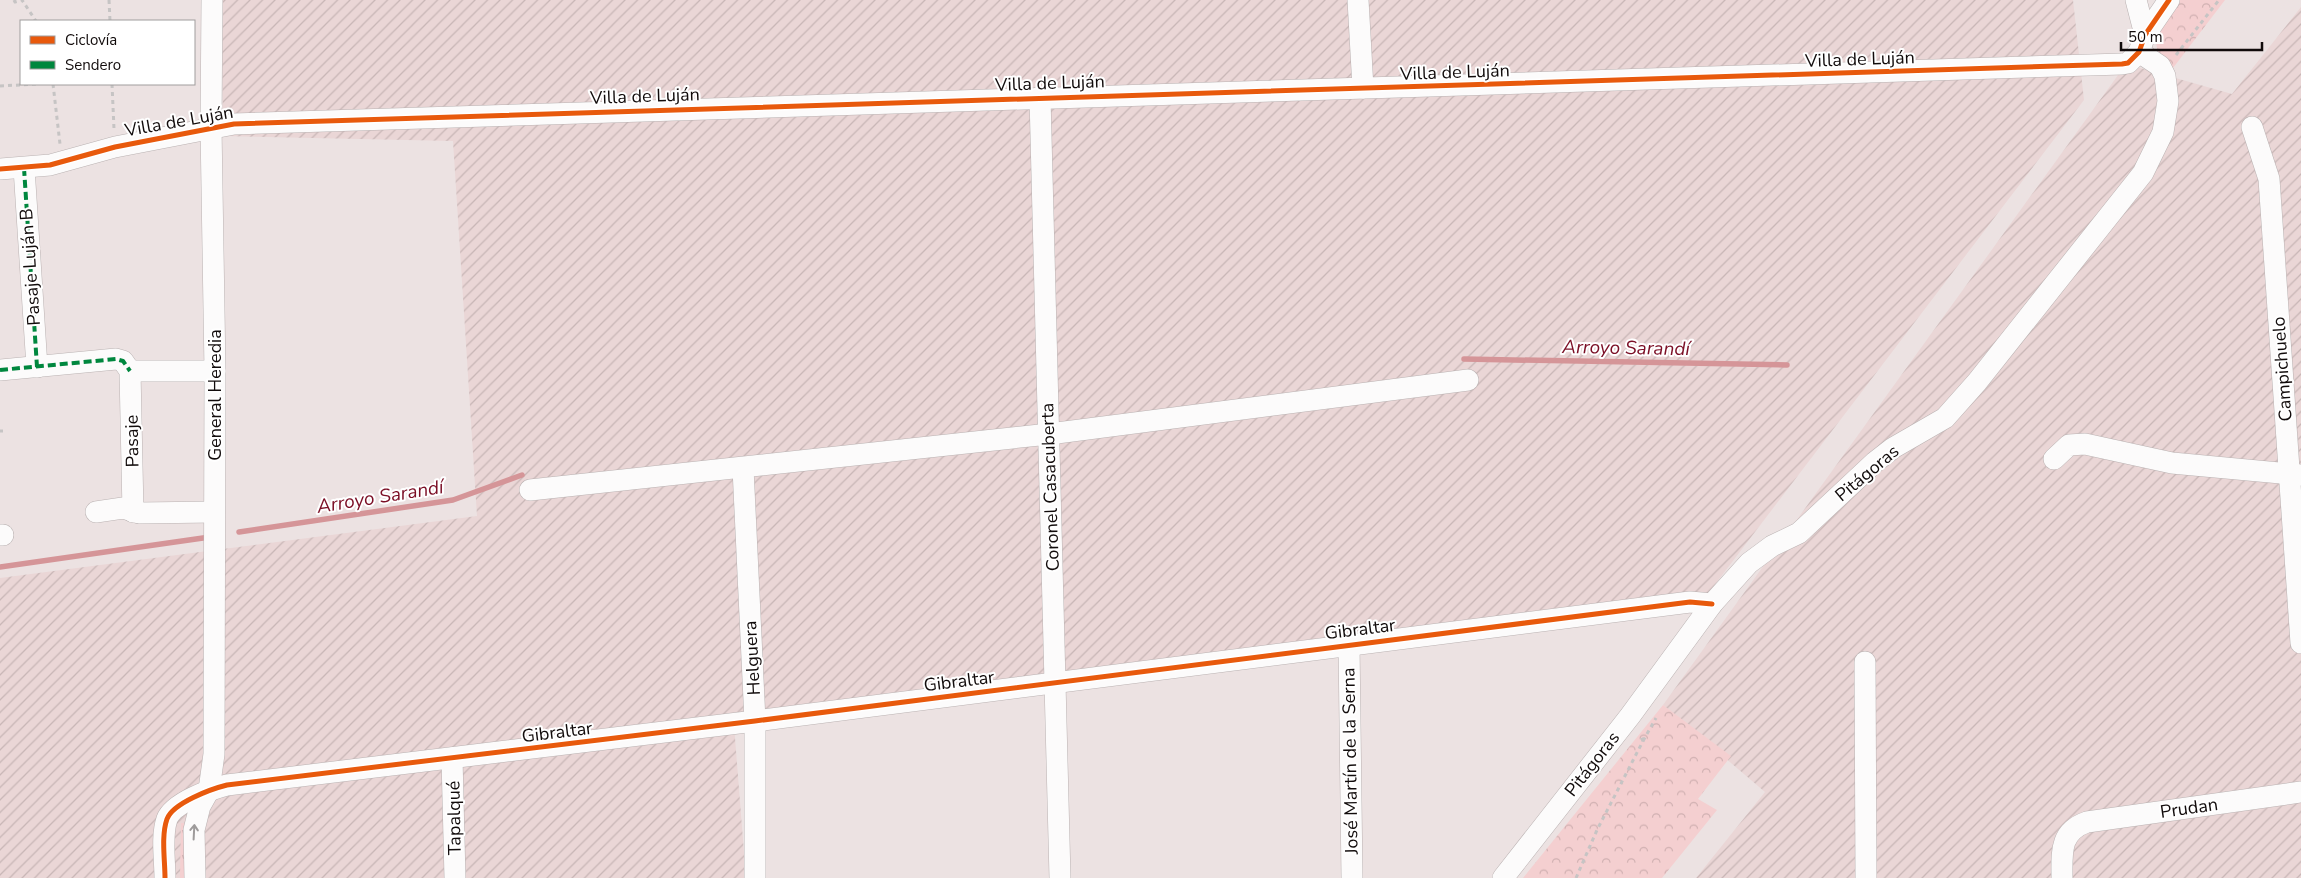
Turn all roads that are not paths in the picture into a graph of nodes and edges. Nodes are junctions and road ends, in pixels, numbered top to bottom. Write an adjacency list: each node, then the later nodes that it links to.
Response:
1 (212, 0): 8 (street, General Heredia)
2 (1358, 0): 6 (street)
3 (2136, 0): 5 (street)
4 (2170, 0): 5 (street)
5 (2142, 44): 6 (street, Villa de Luján); 25 (street, Pitágoras)
6 (1363, 88): 7 (street, Villa de Luján)
7 (1040, 97): 8 (street, Villa de Luján); 17 (street, Coronel Casacuberta)
8 (211, 127): 11 (street, Villa de Luján); 15 (street, General Heredia)
9 (2252, 127): 20 (street, Campichuelo)
10 (0, 168): 11 (street, Villa de Luján)
11 (24, 168): 12 (street, Pasaje Luján B)
12 (37, 367): 13 (street); 14 (street)
13 (0, 370)
14 (130, 371): 15 (street); 23 (street, Pasaje)
15 (215, 371): 24 (street, General Heredia)
16 (1468, 380): 17 (street)
17 (1049, 434): 19 (street); 29 (street, Coronel Casacuberta)
18 (2054, 459): 20 (street)
19 (743, 468): 21 (street); 30 (street, Helguera)
20 (2295, 475): 26 (street, Campichuelo)
21 (530, 490)
22 (96, 512): 23 (street)
23 (134, 512): 24 (street)
24 (214, 512): 32 (street, General Heredia)
25 (1712, 604): 27 (street, Gibraltar); 40 (street, Pitágoras)
26 (2301, 643)
27 (1349, 644): 29 (street, Gibraltar); 39 (street, José Martín de la Serna)
28 (1865, 662): 41 (street)
29 (1056, 682): 30 (street, Gibraltar); 38 (street, Coronel Casacuberta)
30 (755, 721): 31 (street, Gibraltar); 37 (street, Helguera)
31 (452, 758): 32 (street, Gibraltar); 36 (street, Tapalqué)
32 (208, 790): 34 (street); 35 (street, General Heredia, one-way to 32)
33 (2301, 792): 42 (street, Prudan)
34 (165, 878)
35 (195, 878)
36 (455, 878)
37 (756, 878)
38 (1060, 878)
39 (1352, 878)
40 (1503, 878)
41 (1866, 878)
42 (2062, 878)

